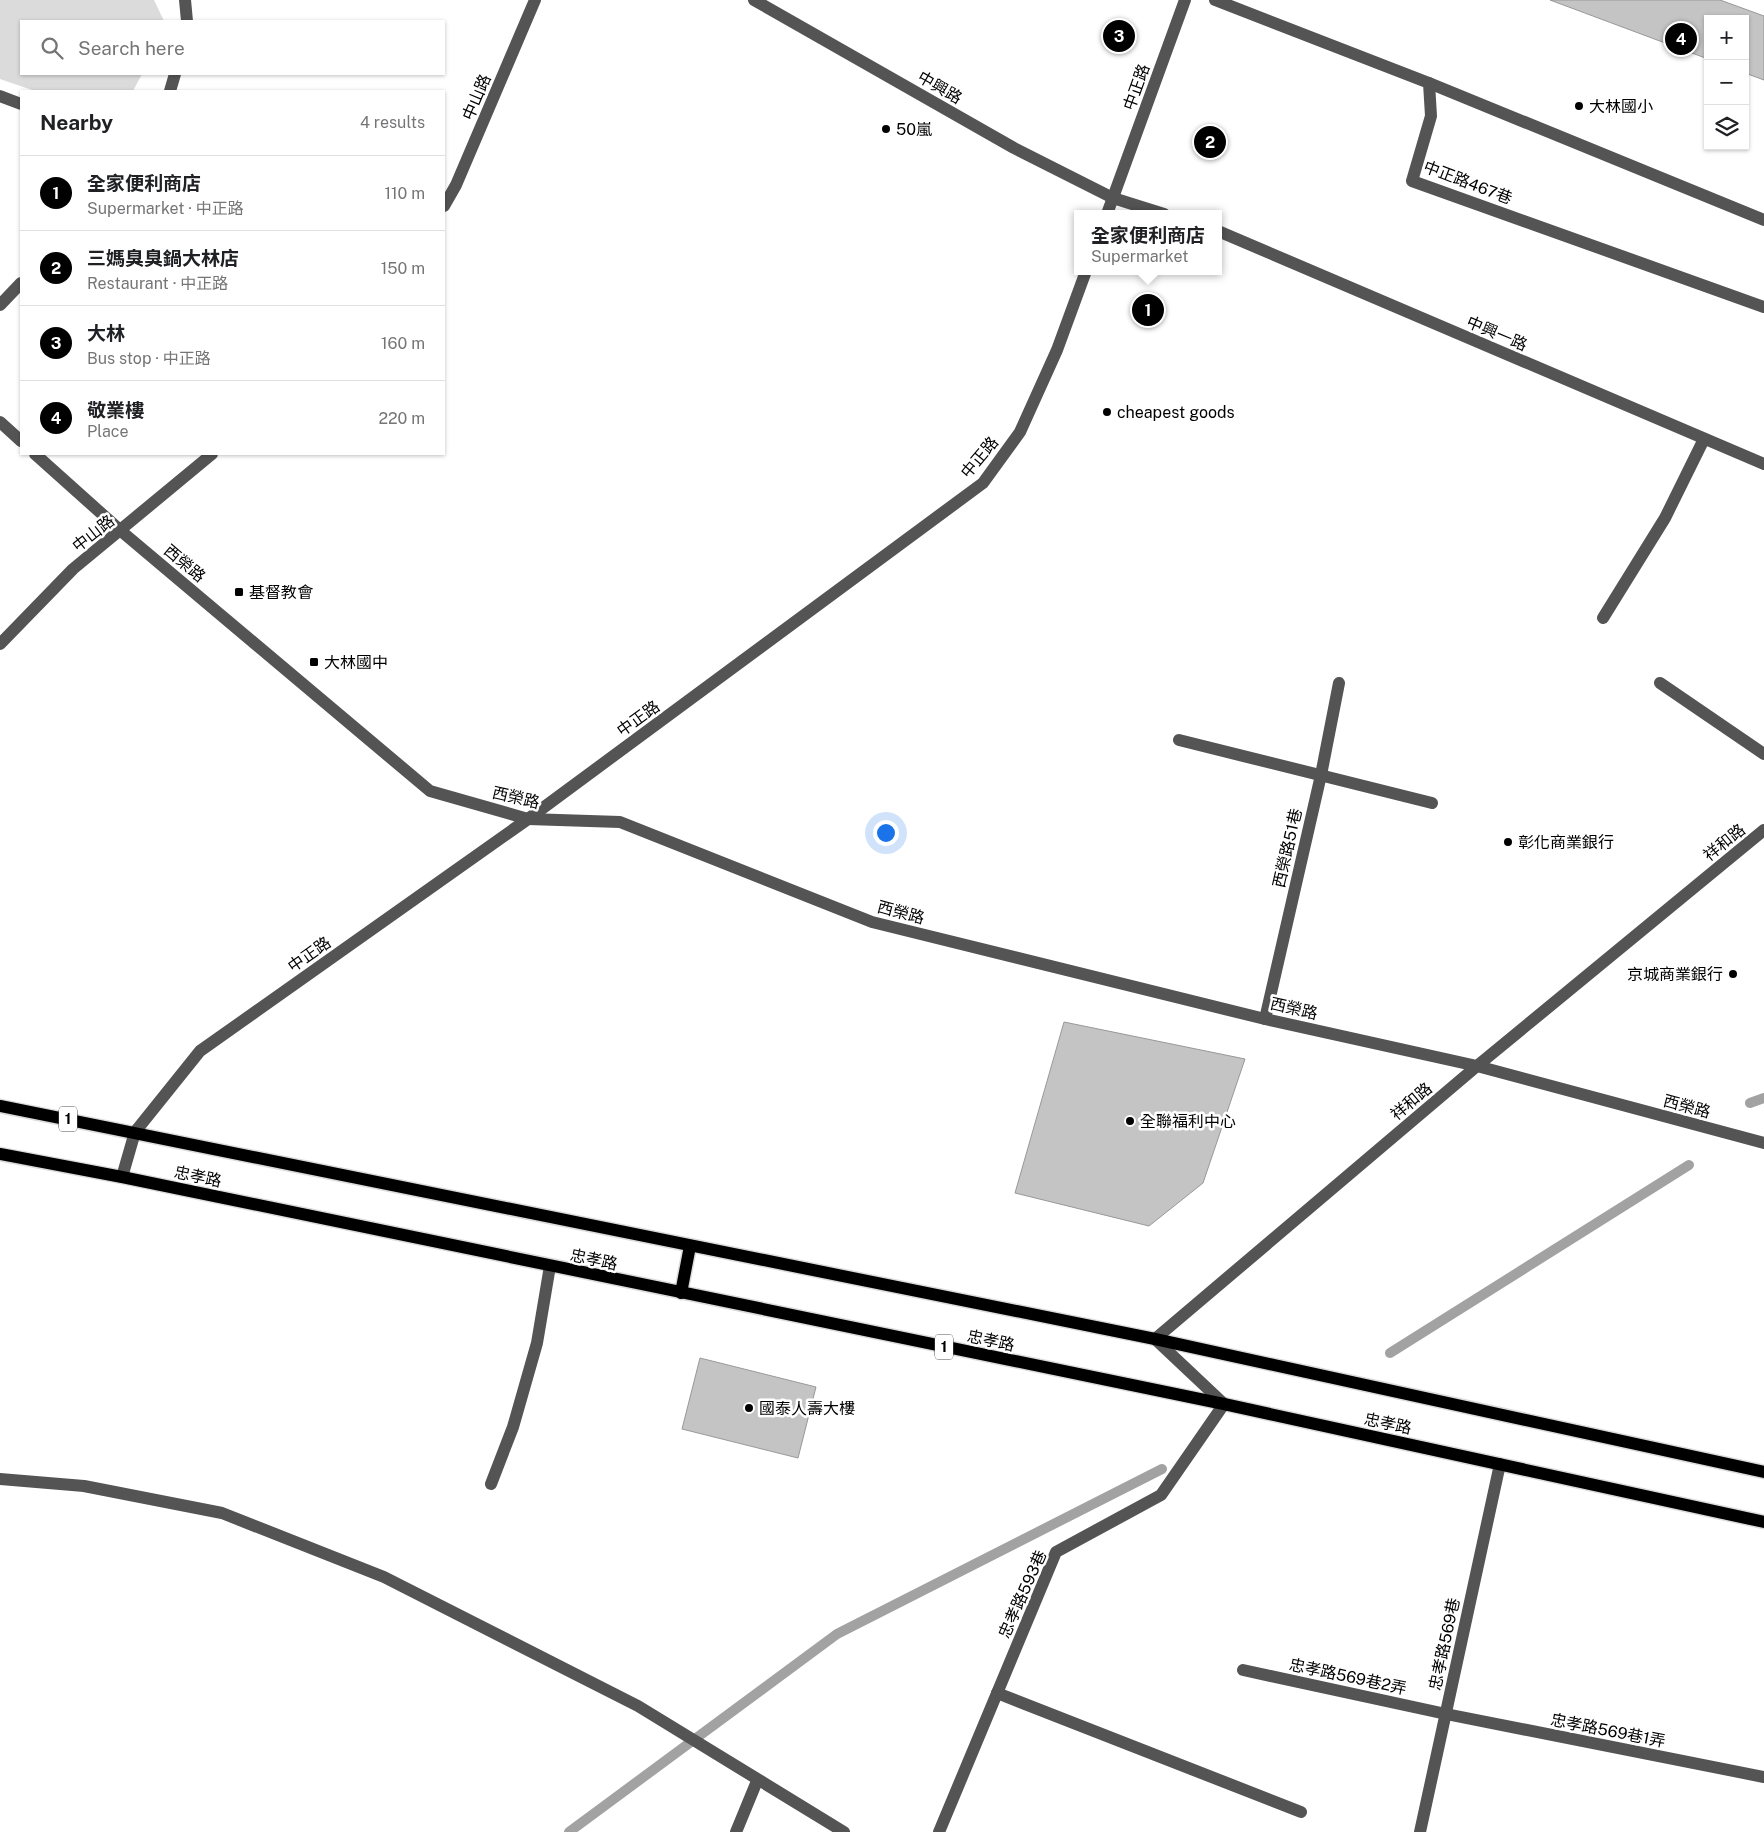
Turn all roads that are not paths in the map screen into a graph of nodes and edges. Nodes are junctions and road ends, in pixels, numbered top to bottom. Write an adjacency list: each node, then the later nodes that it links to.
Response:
1 (185, 0): 6 (street)
2 (535, 0): 13 (street, 中山路)
3 (754, 0): 12 (street, 中興路)
4 (1185, 0): 12 (street, 中正路)
5 (1215, 0): 8 (street)
6 (187, 20)
7 (174, 75): 9 (street)
8 (1429, 84): 16 (street); 21 (street, 中正路467巷)
9 (170, 90)
10 (0, 96): 11 (street)
11 (20, 104)
12 (1113, 198): 14 (street, 中正路); 15 (street)
13 (445, 204)
14 (1108, 210)
15 (1151, 210)
16 (1764, 220)
17 (1222, 233): 23 (street, 中興一路)
18 (1085, 275): 37 (street, 中正路)
19 (20, 284): 20 (street)
20 (0, 305)
21 (1764, 307)
22 (0, 422): 24 (street)
23 (1704, 439): 27 (street, 中興一路); 29 (street)
24 (20, 440)
25 (36, 455): 28 (street, 西榮路)
26 (211, 455): 28 (street, 中山路)
27 (1764, 464)
28 (121, 531): 30 (street, 中山路); 37 (street, 西榮路)
29 (1603, 618)
30 (0, 644)
31 (1339, 683): 35 (street, 西榮路51巷)
32 (1660, 683): 34 (street)
33 (1179, 740): 35 (street)
34 (1764, 754)
35 (1321, 775): 36 (street); 39 (street, 西榮路51巷)
36 (1432, 803)
37 (528, 819): 39 (street, 西榮路); 42 (street, 中正路)
38 (1764, 830): 40 (street, 祥和路)
39 (1265, 1019): 40 (street, 西榮路)
40 (1477, 1066): 43 (street, 西榮路); 49 (street, 祥和路)
41 (0, 1106): 42 (main road, 1)
42 (135, 1132): 45 (street, 中正路); 46 (main road, 忠孝路 / 1)
43 (1764, 1143)
44 (0, 1154): 45 (main road, 1)
45 (122, 1177): 47 (main road, 忠孝路 / 1)
46 (690, 1246): 48 (main road); 49 (main road, 忠孝路 / 1)
47 (550, 1266): 48 (main road, 忠孝路 / 1); 54 (street)
48 (680, 1293): 50 (main road, 忠孝路 / 1)
49 (1155, 1339): 50 (street); 52 (main road, 忠孝路 / 1)
50 (1224, 1404): 51 (main road, 忠孝路 / 1); 57 (street, 忠孝路593巷)
51 (1500, 1464): 55 (main road, 忠孝路 / 1); 58 (street, 忠孝路569巷)
52 (1764, 1472)
53 (0, 1478): 60 (street)
54 (492, 1484)
55 (1764, 1522)
56 (1243, 1670): 58 (street, 忠孝路569巷2弄)
57 (997, 1693): 61 (street); 64 (street, 忠孝路593巷)
58 (1446, 1714): 59 (street, 忠孝路569巷1弄); 65 (street, 忠孝路569巷)
59 (1764, 1777)
60 (757, 1781): 62 (street); 63 (street)
61 (1301, 1812)
62 (736, 1832)
63 (844, 1832)
64 (939, 1832)
65 (1420, 1832)

